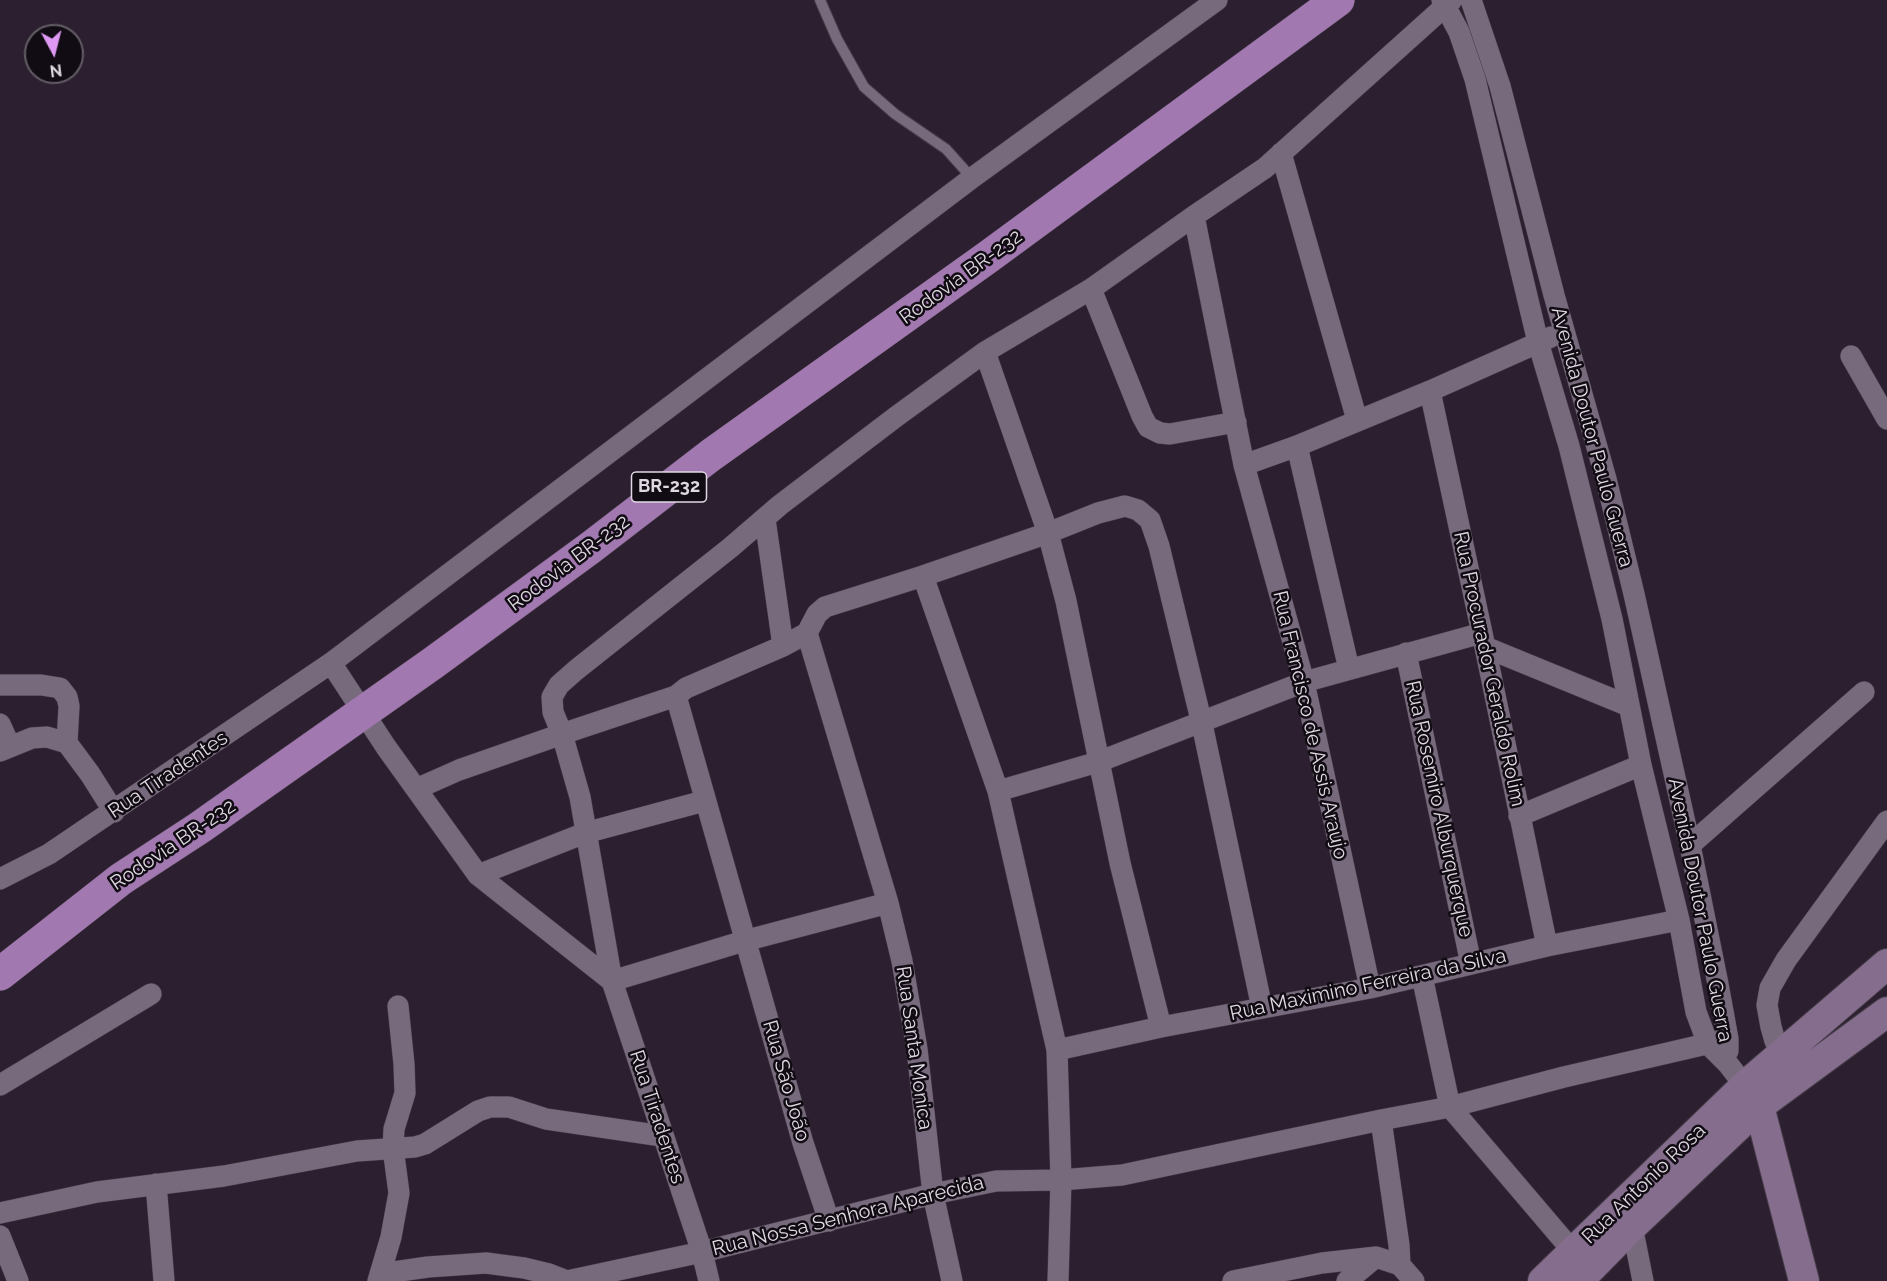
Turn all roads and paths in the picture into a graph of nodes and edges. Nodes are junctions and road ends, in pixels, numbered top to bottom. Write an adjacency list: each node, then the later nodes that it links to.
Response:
1 (820, 0): 7 (lane)
2 (1216, 0): 7 (street, Rua Tiradentes)
3 (1338, 0): 36 (highway, Rodovia BR-232 / BR-232)
4 (1471, 0): 10 (street, Avenida Doutor Paulo Guerra)
5 (1446, 2): 6 (street); 11 (street, Avenida Doutor Paulo Guerra)
6 (1281, 153): 8 (street); 16 (street)
7 (972, 178): 29 (street, Rua Tiradentes)
8 (1194, 216): 9 (street, Rua Tiradentes); 17 (street, Rua Francisco de Assis Araujo)
9 (1091, 289): 12 (street, Rua Tiradentes); 17 (street)
10 (1564, 332): 11 (street); 21 (street, Avenida Doutor Paulo Guerra)
11 (1538, 342): 14 (street); 23 (street, Avenida Doutor Paulo Guerra)
12 (985, 352): 20 (street, Rua Tiradentes); 22 (street)
13 (1851, 356): 15 (street)
14 (1430, 391): 16 (street); 26 (street, Rua Procurador Geraldo Rolim)
15 (1887, 418)
16 (1357, 420): 18 (street)
17 (1236, 422): 19 (street, Rua Francisco de Assis Araujo)
18 (1297, 446): 19 (street); 30 (street)
19 (1244, 465): 31 (street, Rua Francisco de Assis Araujo)
20 (765, 519): 27 (street); 39 (street, Rua Tiradentes)
21 (1618, 529): 23 (street); 51 (street, Avenida Doutor Paulo Guerra)
22 (1048, 533): 24 (street); 38 (street); 42 (street)
23 (1591, 535): 35 (street, Avenida Doutor Paulo Guerra)
24 (923, 576): 25 (street); 45 (street)
25 (807, 633): 27 (street); 54 (street, Rua Santa Monica)
26 (1484, 640): 28 (street); 35 (street); 48 (street, Rua Procurador Geraldo Rolim)
27 (783, 646): 34 (street)
28 (1406, 653): 30 (street); 58 (street, Rua Rosemiro Alburquerque)
29 (331, 663): 36 (street); 47 (street, Rua Tiradentes)
30 (1348, 669): 31 (street)
31 (1305, 682): 38 (street); 63 (street, Rua Francisco de Assis Araujo)
32 (0, 686): 40 (street)
33 (1864, 692): 51 (street)
34 (676, 696): 39 (street); 46 (street, Rua São João)
35 (1629, 706): 43 (street, Avenida Doutor Paulo Guerra)
36 (364, 712): 44 (street); 60 (highway, Rodovia BR-232 / BR-232)
37 (0, 724): 41 (street)
38 (1202, 724): 42 (street); 66 (street)
39 (562, 734): 44 (street); 50 (street, Rua Tiradentes)
40 (67, 743): 41 (street); 47 (street)
41 (5, 748)
42 (1098, 762): 45 (street); 68 (street)
43 (1641, 765): 48 (street); 55 (street, Avenida Doutor Paulo Guerra)
44 (416, 789): 53 (street)
45 (998, 790): 70 (street)
46 (704, 801): 50 (street); 56 (street, Rua São João)
47 (114, 812): 52 (street, Rua Tiradentes)
48 (1519, 816): 57 (street, Rua Procurador Geraldo Rolim)
49 (1887, 821): 71 (street)
50 (585, 833): 53 (street); 62 (street, Rua Tiradentes)
51 (1690, 845): 69 (street, Avenida Doutor Paulo Guerra)
52 (2, 873)
53 (478, 875): 62 (street)
54 (888, 903): 56 (street); 80 (street, Rua Santa Monica)
55 (1679, 920): 57 (street, Rua Maximino Ferreira da Silva); 69 (street, Avenida Doutor Paulo Guerra)
56 (744, 941): 62 (street); 82 (street, Rua São João)
57 (1547, 946): 58 (street, Rua Maximino Ferreira da Silva)
58 (1471, 964): 61 (street, Rua Maximino Ferreira da Silva)
59 (1887, 964): 71 (main road)
60 (0, 974)
61 (1422, 976): 63 (street, Rua Maximino Ferreira da Silva); 74 (street)
62 (612, 981): 76 (street, Rua Tiradentes)
63 (1370, 987): 66 (street, Rua Maximino Ferreira da Silva)
64 (150, 994): 72 (street)
65 (398, 1006): 77 (street)
66 (1262, 1008): 68 (street, Rua Maximino Ferreira da Silva)
67 (1887, 1012): 73 (main road)
68 (1161, 1027): 70 (street, Rua Maximino Ferreira da Silva)
69 (1718, 1041): 73 (street, Avenida Doutor Paulo Guerra); 74 (street, Rua Nossa Senhora Aparecida)
70 (1057, 1050): 78 (street)
71 (1784, 1053): 73 (main road)
72 (0, 1085)
73 (1744, 1085): 83 (main road, Rua Antonio Rosa); 88 (main road, Rua Antonio Rosa); 101 (main road)
74 (1450, 1107): 75 (street, Rua Nossa Senhora Aparecida); 88 (street)
75 (1381, 1120): 78 (street, Rua Nossa Senhora Aparecida); 87 (street)
76 (662, 1136): 77 (street); 85 (street, Rua Tiradentes)
77 (393, 1148): 79 (street); 89 (street)
78 (1061, 1180): 80 (street, Rua Nossa Senhora Aparecida); 95 (street)
79 (156, 1184): 81 (street); 91 (street)
80 (933, 1194): 82 (street, Rua Nossa Senhora Aparecida); 94 (street, Rua Santa Monica)
81 (0, 1213)
82 (829, 1221): 85 (street, Rua Nossa Senhora Aparecida)
83 (1632, 1226): 88 (main road, Rua Antonio Rosa); 100 (street)
84 (0, 1236): 90 (street)
85 (702, 1252): 92 (street, Rua Nossa Senhora Aparecida); 93 (street)
86 (1376, 1257): 87 (street); 96 (street); 97 (street)
87 (1400, 1265): 98 (street)
88 (1580, 1268): 99 (main road, Rua Antonio Rosa)
89 (379, 1277): 92 (street)
90 (18, 1281)
91 (164, 1281)
92 (567, 1281)
93 (709, 1281)
94 (952, 1281)
95 (1058, 1281)
96 (1233, 1281)
97 (1347, 1281)
98 (1414, 1281)
99 (1543, 1281)
100 (1643, 1281)
101 (1804, 1281)

